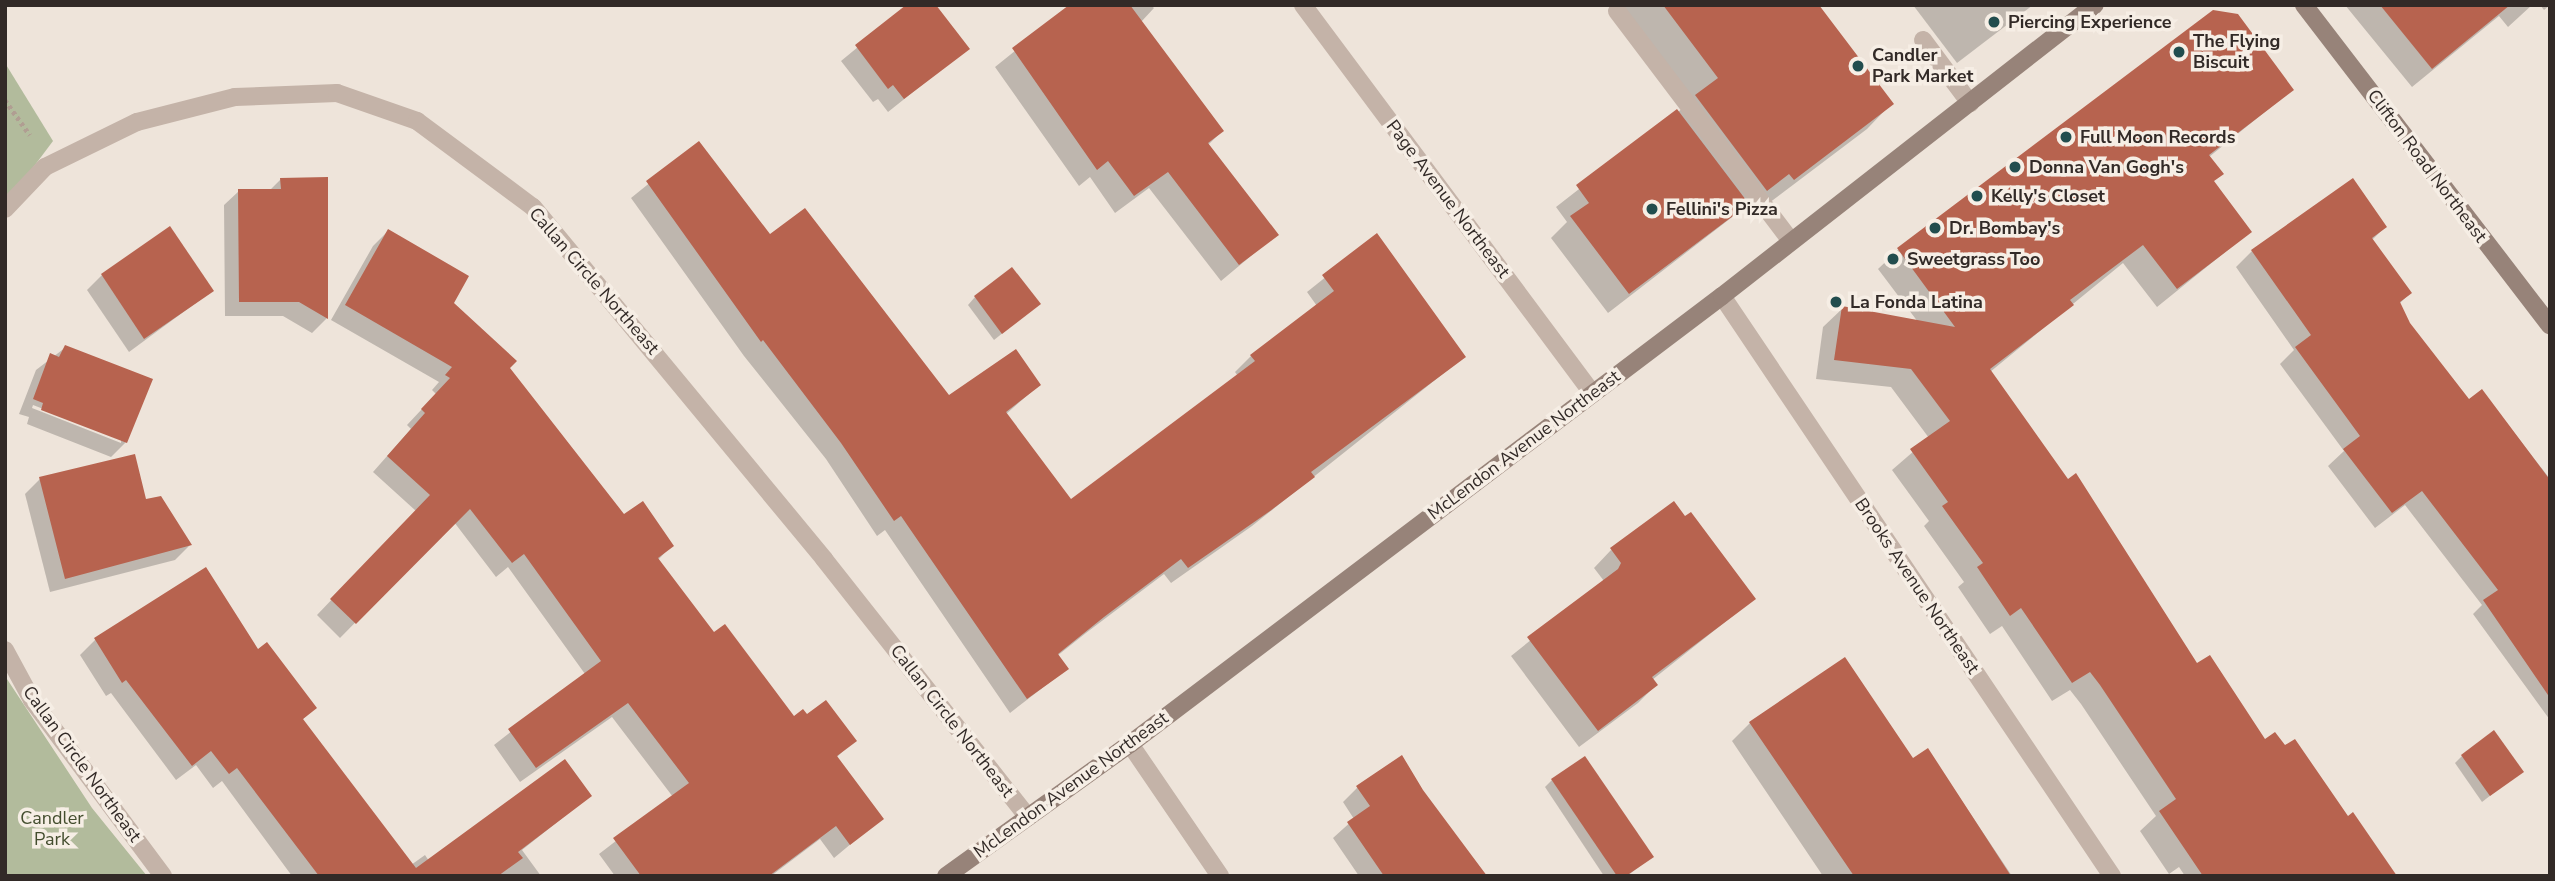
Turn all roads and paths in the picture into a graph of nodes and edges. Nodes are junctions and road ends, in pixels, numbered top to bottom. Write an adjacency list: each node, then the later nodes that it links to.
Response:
1 (1303, 5): 13 (street, Page Avenue Northeast)
2 (2095, 5): 7 (street, McLendon Avenue Northeast)
3 (2304, 5): 12 (street, Clifton Road Northeast)
4 (1617, 11): 10 (street)
5 (1923, 40): 7 (street)
6 (5, 100): 8 (path)
7 (1970, 103): 10 (street, McLendon Avenue Northeast)
8 (45, 167): 9 (street, Callan Circle Northeast); 16 (street, Callan Circle Northeast)
9 (5, 209)
10 (1791, 241): 11 (street, McLendon Avenue Northeast)
11 (1722, 296): 13 (street, McLendon Avenue Northeast); 20 (street, Brooks Avenue Northeast)
12 (2550, 327)
13 (1592, 393): 15 (street, McLendon Avenue Northeast)
14 (5, 650): 17 (street, Callan Circle Northeast)
15 (1130, 744): 16 (street, McLendon Avenue Northeast); 19 (street)
16 (1028, 817): 18 (street, McLendon Avenue Northeast)
17 (163, 876)
18 (946, 876)
19 (1220, 876)
20 (2112, 876)

